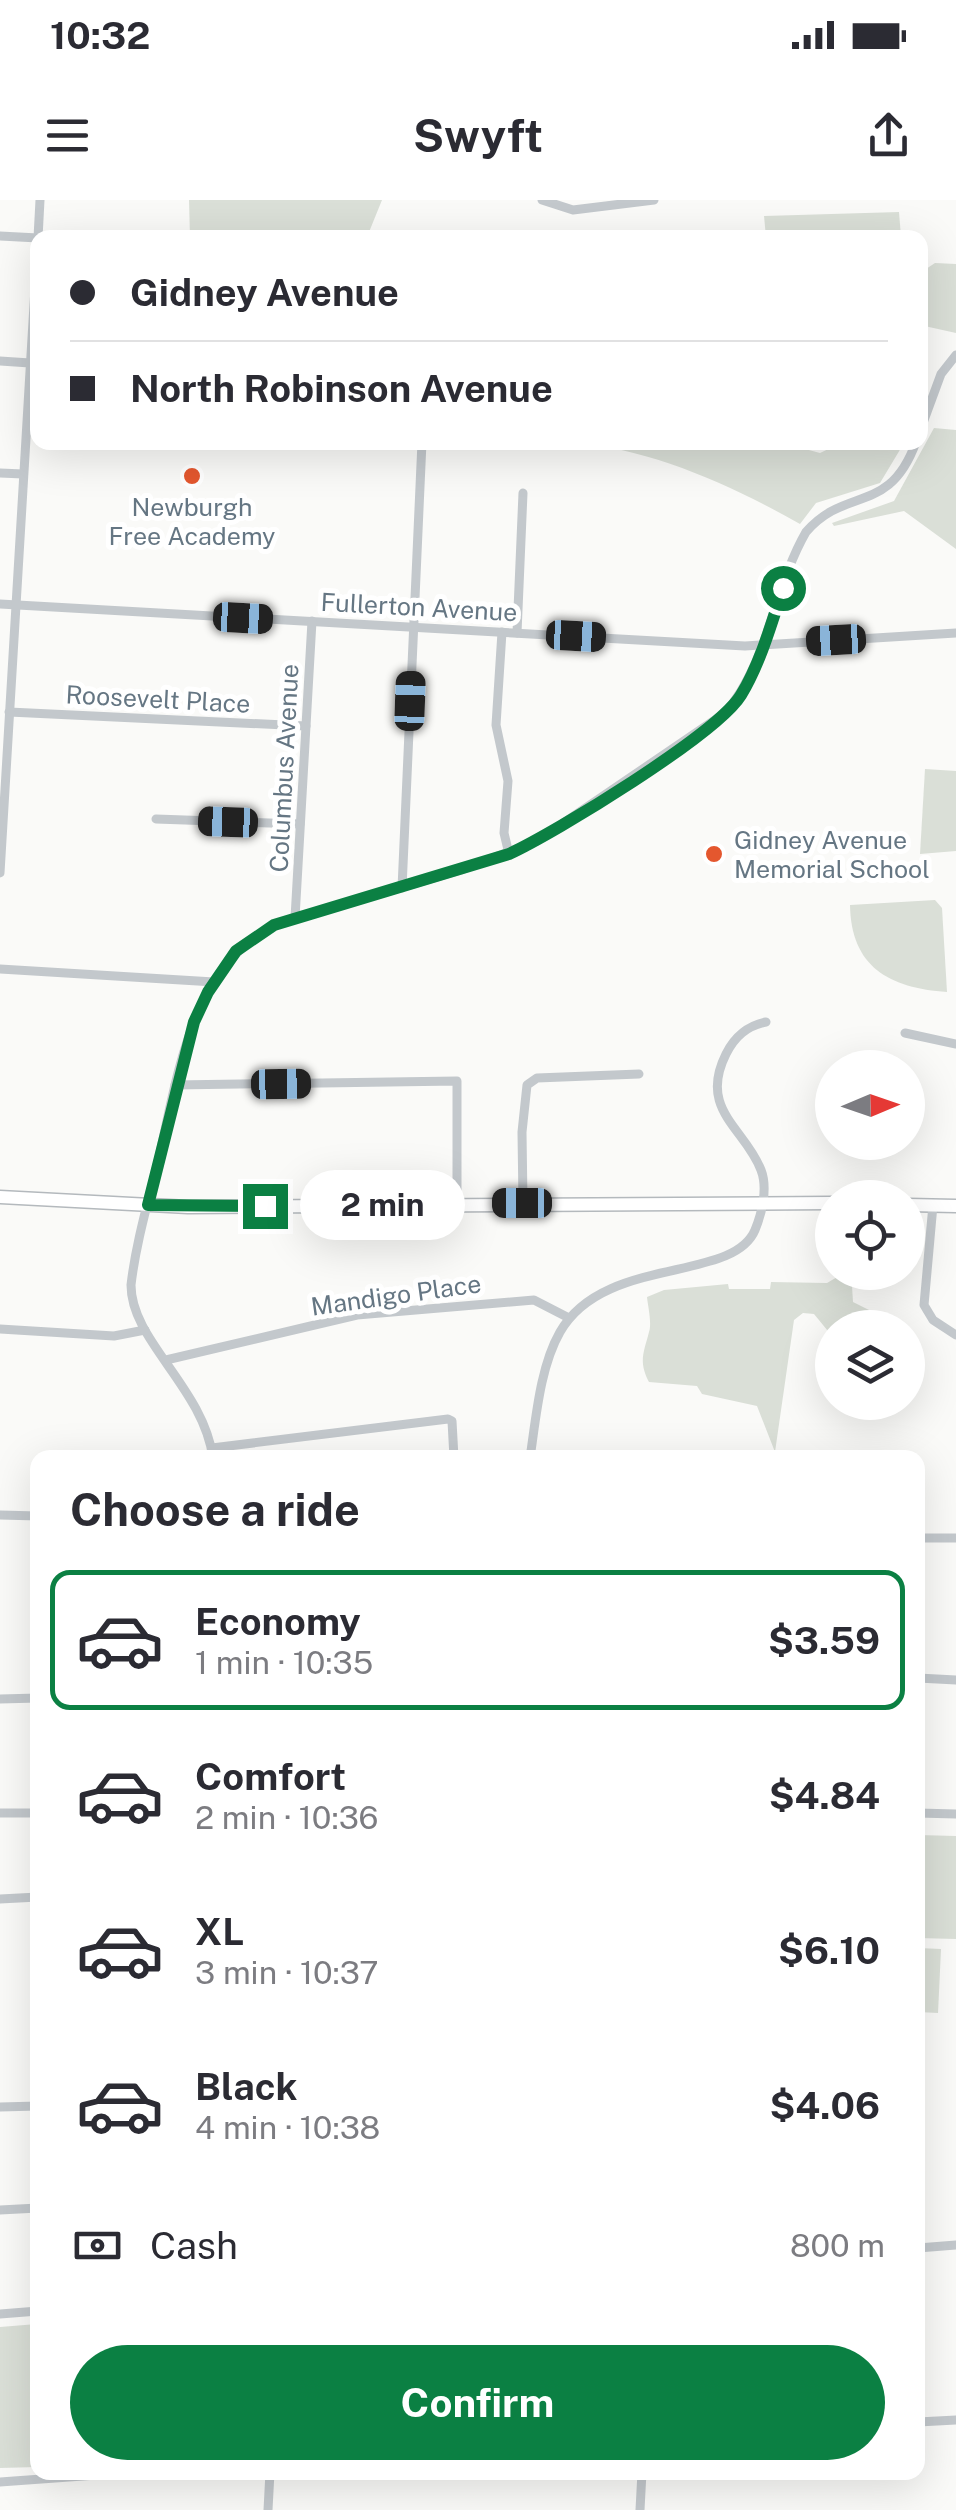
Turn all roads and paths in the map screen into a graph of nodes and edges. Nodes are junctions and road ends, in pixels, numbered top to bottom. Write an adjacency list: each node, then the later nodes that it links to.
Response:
1 (40, 200): 4 (street)
2 (542, 200): 3 (street)
3 (654, 200)
4 (38, 230)
5 (0, 236): 6 (street)
6 (30, 238)
7 (956, 356): 10 (street)
8 (0, 361): 9 (street)
9 (30, 363): 14 (street)
10 (928, 409)
11 (422, 450): 19 (street)
12 (911, 450): 23 (street)
13 (0, 473): 14 (street)
14 (23, 474): 17 (street)
15 (523, 493): 21 (street)
16 (0, 604): 17 (street, Fullerton Avenue)
17 (15, 605): 18 (street, Fullerton Avenue); 24 (street)
18 (312, 621): 19 (street, Fullerton Avenue); 25 (street, Columbus Avenue)
19 (413, 627): 20 (street, Fullerton Avenue); 30 (street)
20 (502, 632): 21 (street, Fullerton Avenue); 28 (street)
21 (517, 633): 23 (street, Fullerton Avenue)
22 (956, 633): 23 (street, Fullerton Avenue)
23 (762, 645): 28 (street)
24 (6, 704): 25 (street, Roosevelt Place); 29 (street)
25 (306, 726): 27 (street, Columbus Avenue)
26 (156, 819): 27 (street)
27 (300, 824): 31 (street, Columbus Avenue)
28 (509, 854): 30 (street)
29 (0, 873)
30 (402, 888): 31 (street)
31 (295, 918): 33 (street)
32 (0, 969): 33 (street)
33 (214, 982): 38 (street)
34 (766, 1022): 40 (street)
35 (906, 1033): 36 (street)
36 (956, 1044)
37 (640, 1074): 41 (street)
38 (175, 1086): 43 (street); 44 (street)
39 (0, 1197): 44 (highway)
40 (763, 1202): 41 (highway); 42 (highway); 48 (street)
41 (522, 1203): 43 (highway)
42 (815, 1203)
43 (457, 1204): 44 (highway)
44 (148, 1205): 50 (street)
45 (925, 1205): 46 (highway)
46 (933, 1205): 47 (highway); 51 (street)
47 (956, 1206)
48 (570, 1318): 52 (street, Mandigo Place); 56 (street)
49 (0, 1329): 50 (street)
50 (145, 1330): 52 (street)
51 (956, 1334)
52 (166, 1360): 53 (street)
53 (211, 1450)
54 (234, 1450): 55 (street)
55 (453, 1450)
56 (532, 1450)
57 (0, 1515): 58 (street)
58 (30, 1516)
59 (925, 1538): 60 (street)
60 (956, 1538)
61 (925, 1678): 62 (street)
62 (956, 1680)
63 (30, 1698): 64 (street)
64 (0, 1699)
65 (30, 1812): 66 (street)
66 (0, 1813)
67 (925, 1813): 68 (street)
68 (956, 1814)
69 (30, 1897): 70 (street)
70 (0, 1899)
71 (30, 2106): 72 (street)
72 (0, 2107)
73 (30, 2208): 74 (street)
74 (0, 2210)
75 (956, 2245): 76 (street)
76 (925, 2247)
77 (30, 2312): 78 (street)
78 (0, 2314)
79 (956, 2420): 80 (street)
80 (925, 2422)
81 (30, 2480): 84 (street)
82 (270, 2480): 85 (street)
83 (642, 2480): 86 (street)
84 (0, 2482)
85 (268, 2510)
86 (640, 2510)

